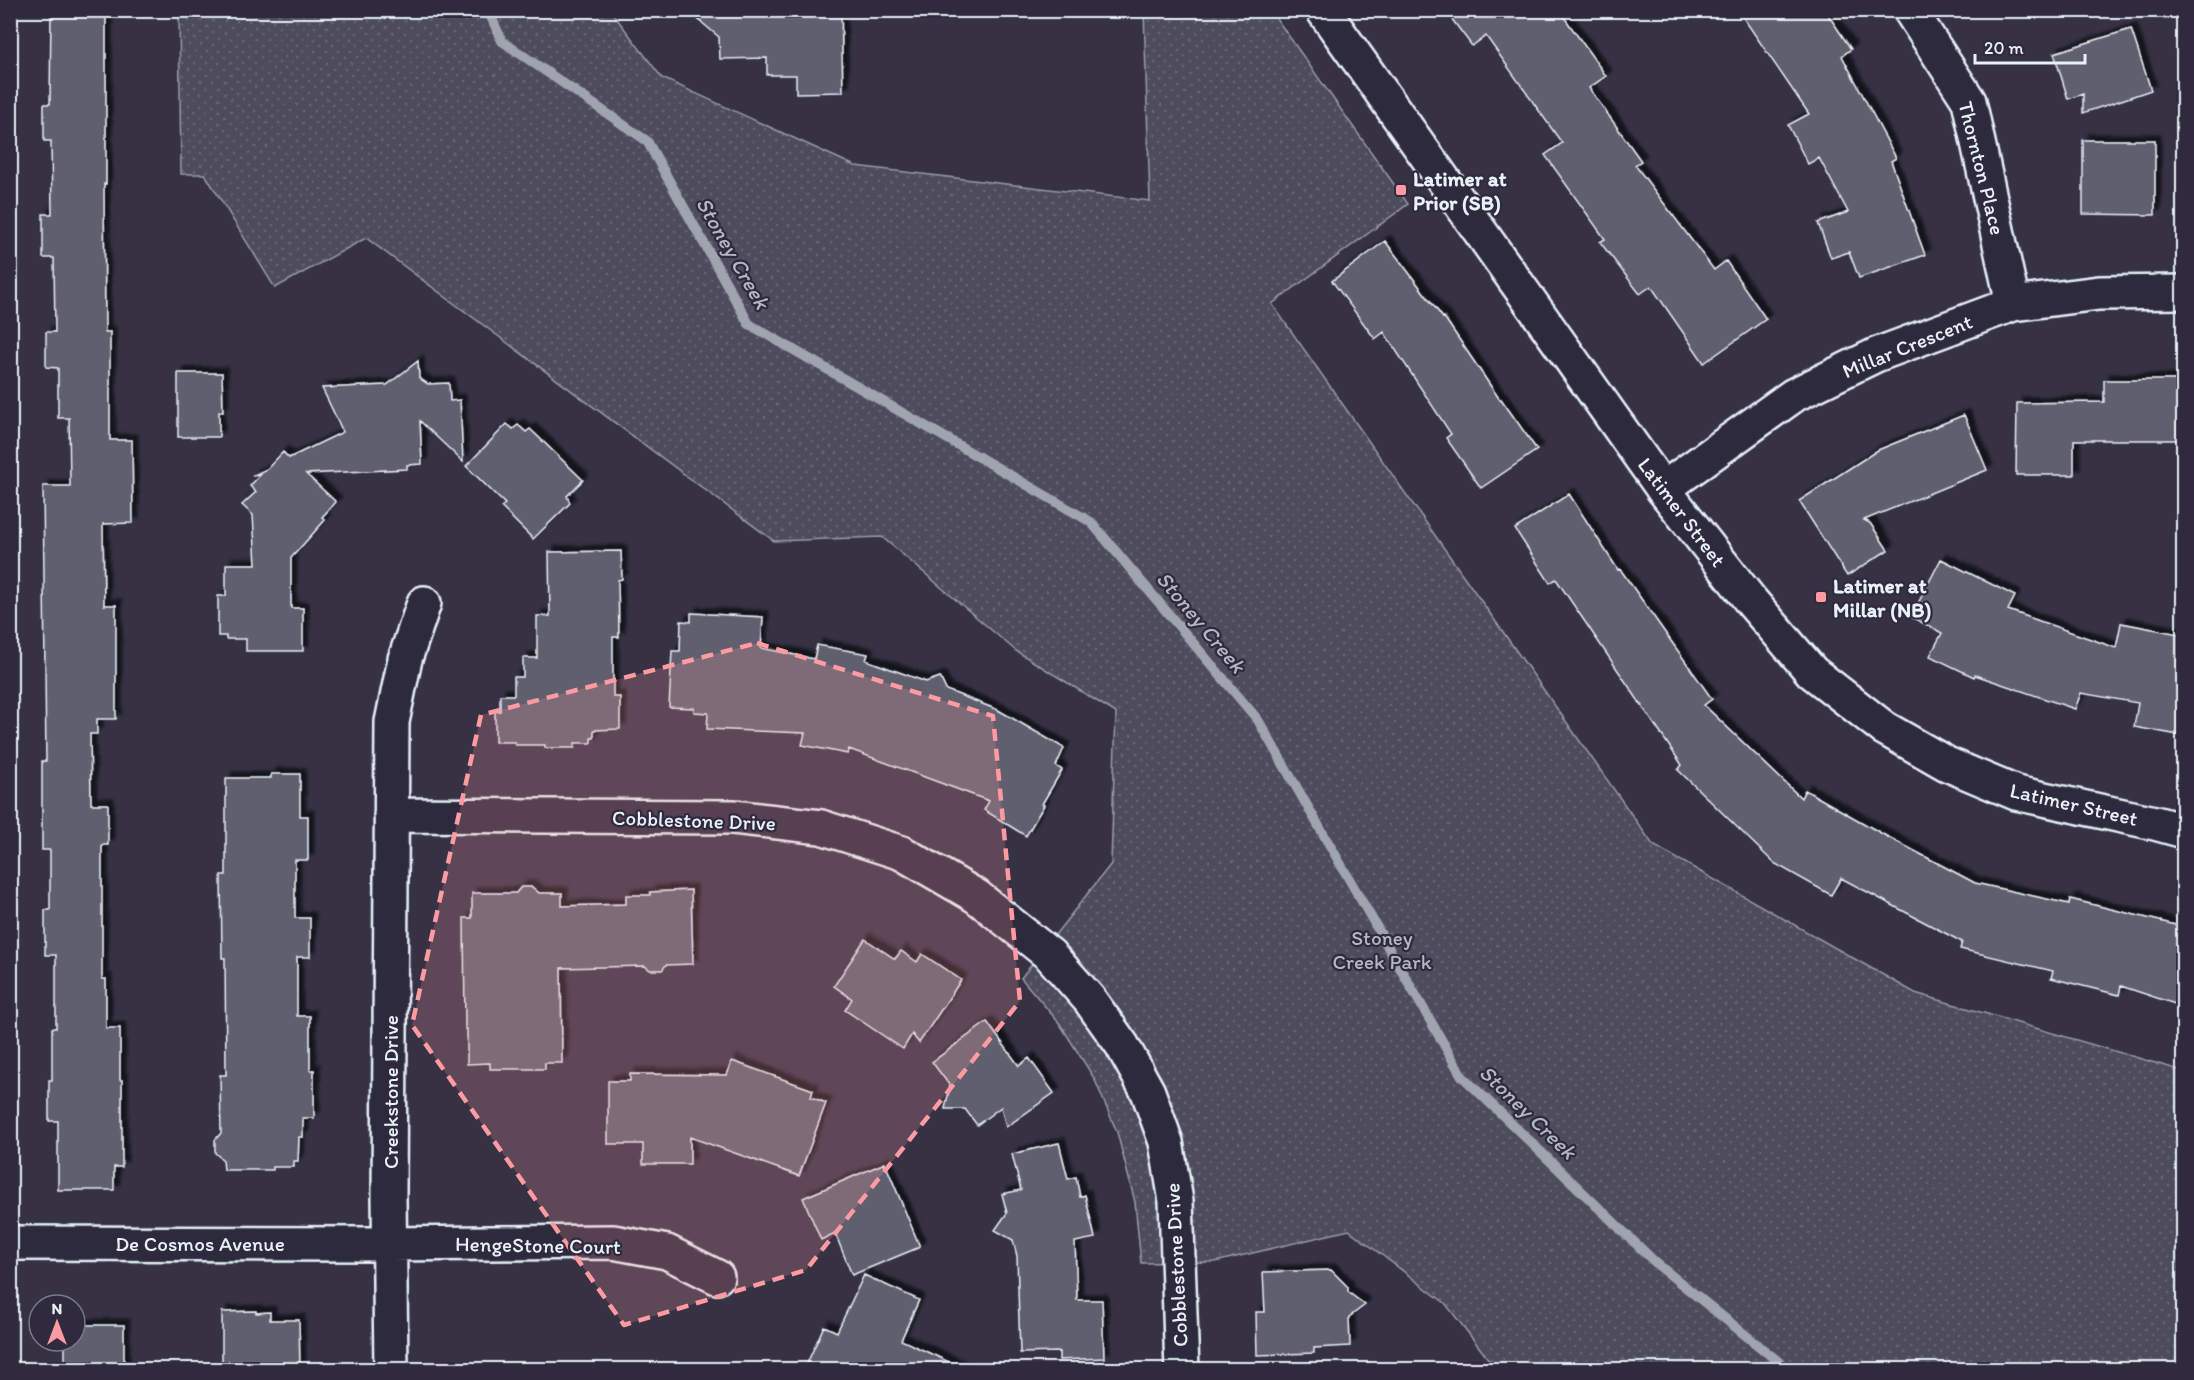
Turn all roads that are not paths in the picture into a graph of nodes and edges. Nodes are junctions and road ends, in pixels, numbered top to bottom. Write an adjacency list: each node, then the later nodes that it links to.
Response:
1 (1323, 10): 5 (street, Latimer Street)
2 (1910, 10): 4 (street, Thornton Place)
3 (2184, 292): 4 (street, Millar Crescent)
4 (2013, 304): 5 (street, Millar Crescent)
5 (1663, 489): 8 (street, Latimer Street)
6 (424, 603): 7 (street, Creekstone Drive)
7 (391, 815): 10 (street, Creekstone Drive); 13 (street, Cobblestone Drive)
8 (2184, 831)
9 (10, 1243): 10 (street, De Cosmos Avenue)
10 (389, 1244): 11 (street, HengeStone Court); 12 (street, Creekstone Drive)
11 (717, 1277)
12 (391, 1370)
13 (1182, 1370)

